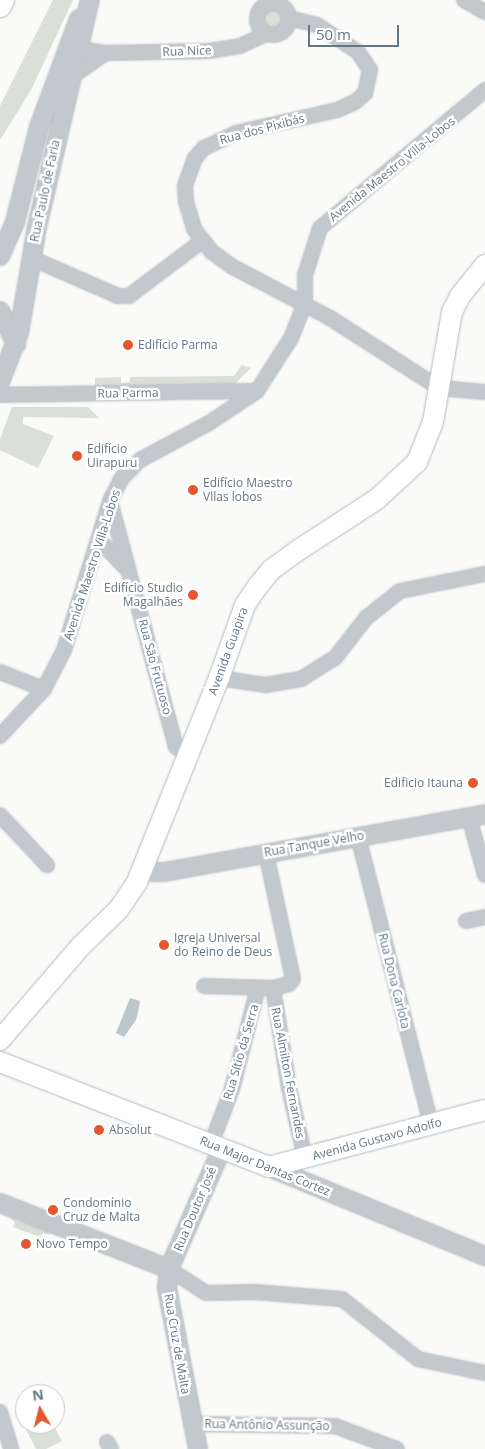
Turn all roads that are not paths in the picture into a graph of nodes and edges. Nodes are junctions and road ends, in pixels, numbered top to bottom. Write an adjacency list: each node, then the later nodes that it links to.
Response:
1 (3, 0): 5 (main road)
2 (88, 0): 9 (street, Rua Paulo de Faria); 14 (street, Rua Paulo de Faria)
3 (464, 0): 6 (street)
4 (273, 1): 7 (street); 8 (street)
5 (0, 6)
6 (485, 12)
7 (289, 18): 8 (street); 13 (street, Rua dos Pixibás)
8 (266, 34): 10 (street, Rua Nice)
9 (80, 49): 10 (street, Rua Nice); 11 (street, Rua Paulo de Faria)
10 (105, 53): 11 (street)
11 (74, 75): 15 (street, Rua Paulo de Faria)
12 (485, 90): 17 (street, Avenida Maestro Villa-Lobos)
13 (202, 241): 15 (street); 17 (street, Rua dos Pixibás)
14 (0, 256)
15 (31, 258): 19 (street, Rua Paulo de Faria)
16 (485, 265): 21 (main road, Avenida Guapira)
17 (305, 304): 21 (street, Rua dos Pixibás); 22 (street, Avenida Maestro Villa-Lobos)
18 (0, 311): 19 (street)
19 (16, 344): 20 (street, Rua Paulo de Faria)
20 (0, 382)
21 (439, 388): 23 (street); 30 (main road, Avenida Guapira)
22 (257, 391): 24 (street, Rua Parma); 25 (street, Avenida Maestro Villa-Lobos)
23 (485, 392)
24 (0, 395)
25 (110, 501): 26 (street, Avenida Maestro Villa-Lobos); 27 (street, Rua São Frutuoso)
26 (98, 539): 27 (street, Rua São Frutuoso); 31 (street, Avenida Maestro Villa-Lobos)
27 (130, 573): 33 (street, Rua São Frutuoso)
28 (485, 574): 30 (street)
29 (0, 672): 31 (street)
30 (219, 678): 33 (main road, Avenida Guapira)
31 (44, 688): 32 (street, Avenida Maestro Villa-Lobos)
32 (0, 736)
33 (188, 754): 39 (main road, Avenida Guapira)
34 (0, 815): 38 (street)
35 (477, 816): 36 (street, Rua Tanque Velho); 40 (street)
36 (358, 836): 37 (street, Rua Tanque Velho); 51 (street, Rua Dona Carlota)
37 (266, 853): 39 (street, Rua Tanque Velho); 45 (street)
38 (48, 864)
39 (143, 872): 46 (main road, Avenida Guapira)
40 (485, 875)
41 (485, 917): 42 (street)
42 (466, 921)
43 (204, 986): 44 (street)
44 (258, 988): 45 (street); 52 (street, Rua Sítio da Serra)
45 (272, 988): 53 (street, Rua Almilton Fernandes)
46 (0, 1040)
47 (0, 1054): 49 (main road, Rua Major Dantas Cortez)
48 (0, 1062): 49 (main road, Rua Major Dantas Cortez)
49 (44, 1078): 52 (main road, Rua Major Dantas Cortez)
50 (485, 1110): 51 (main road, Avenida Gustavo Adolfo)
51 (431, 1125): 53 (main road, Avenida Gustavo Adolfo)
52 (216, 1146): 54 (main road, Rua Major Dantas Cortez); 57 (street, Rua Doutor José)
53 (305, 1158): 54 (main road, Avenida Gustavo Adolfo)
54 (269, 1167): 56 (street, Rua Major Dantas Cortez)
55 (0, 1203): 57 (street)
56 (485, 1256)
57 (169, 1269): 58 (street); 60 (street, Rua Cruz de Malta)
58 (485, 1373)
59 (0, 1412): 61 (street)
60 (192, 1424): 62 (street, Rua Cruz de Malta); 63 (street, Rua Antônio Assunção)
61 (10, 1449)
62 (198, 1449)
63 (397, 1449)

